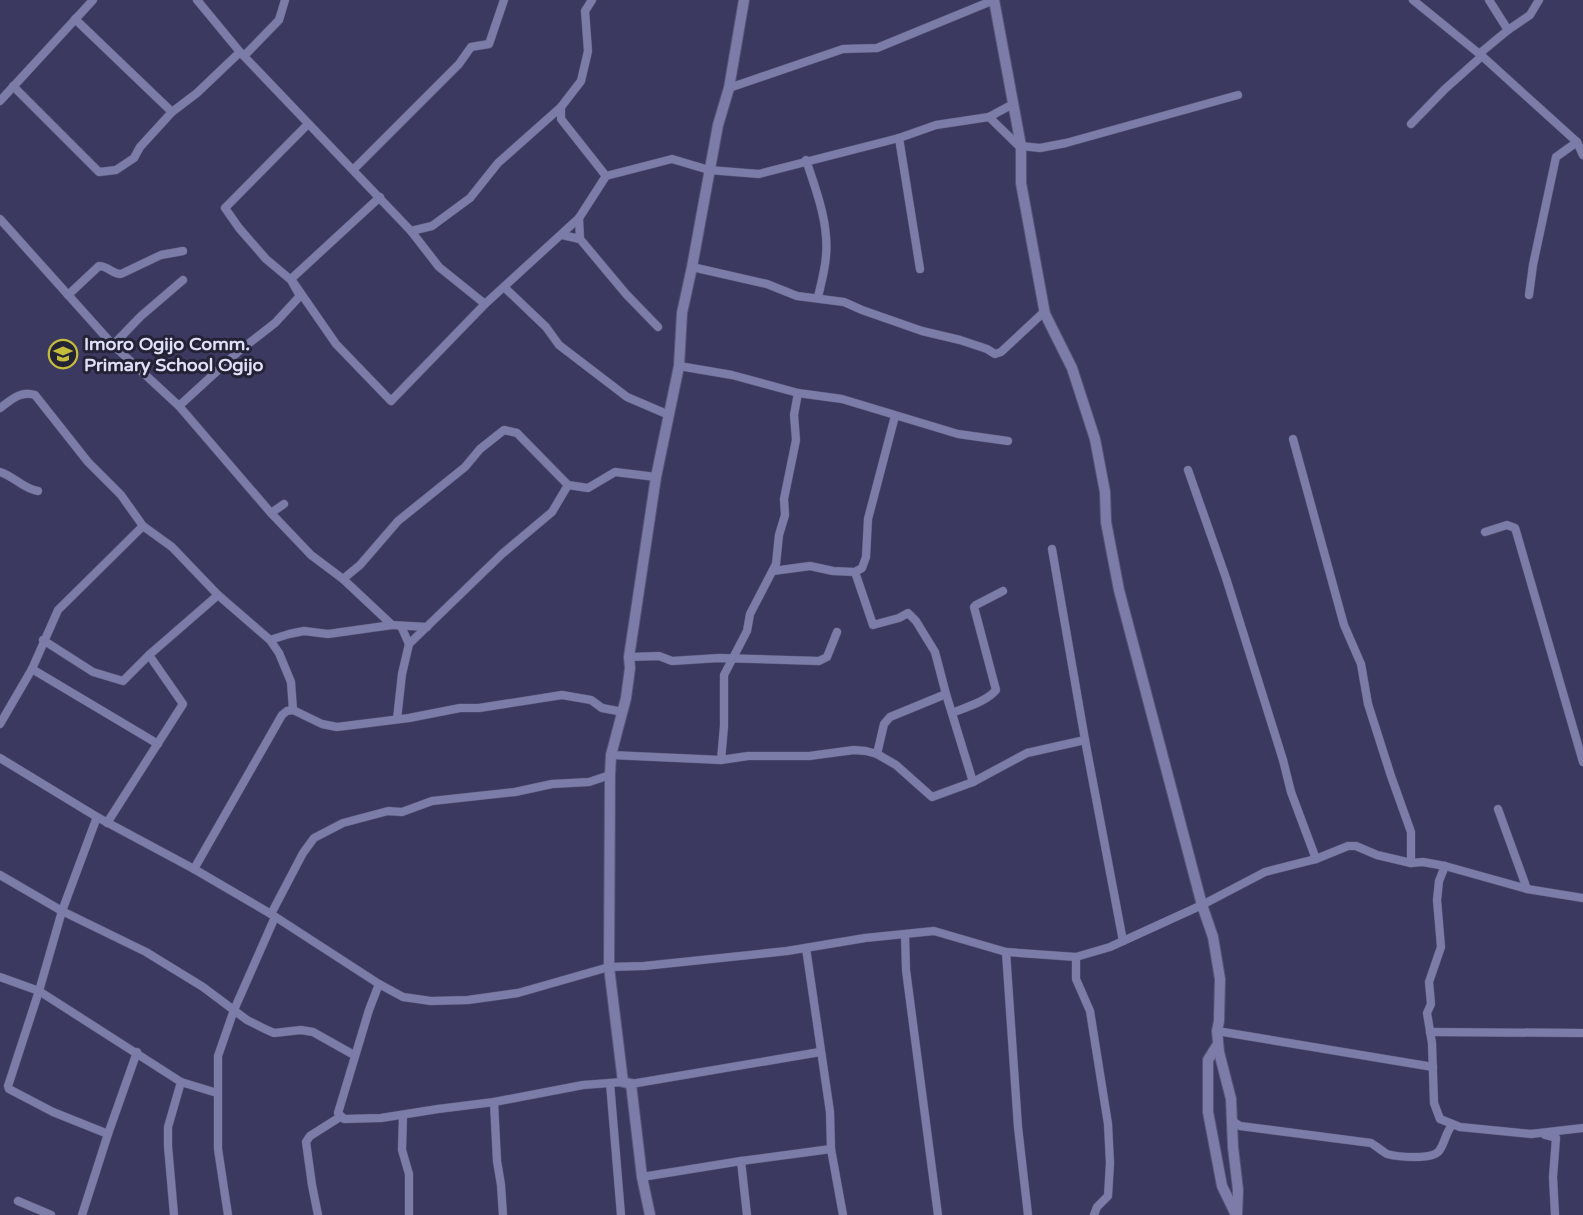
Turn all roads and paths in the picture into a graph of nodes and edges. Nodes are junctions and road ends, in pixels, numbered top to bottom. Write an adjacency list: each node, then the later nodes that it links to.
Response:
1 (93, 0): 11 (street)
2 (197, 0): 13 (street)
3 (285, 0): 13 (street)
4 (504, 0): 30 (street)
5 (592, 0): 20 (street)
6 (744, 0): 16 (street)
7 (994, 0): 16 (street); 19 (street)
8 (1413, 0): 14 (street)
9 (1489, 0): 12 (street)
10 (1539, 0): 12 (street)
11 (75, 19): 15 (street); 21 (street)
12 (1508, 30): 14 (street)
13 (242, 54): 21 (street); 23 (street)
14 (1480, 55): 24 (street); 26 (street)
15 (13, 86): 18 (street); 21 (street)
16 (729, 88): 31 (street)
17 (1238, 95): 27 (street)
18 (0, 101)
19 (1013, 104): 22 (street); 27 (street)
20 (561, 107): 32 (street); 36 (street)
21 (172, 112)
22 (989, 117): 25 (street); 27 (street)
23 (308, 124): 30 (street); 53 (street)
24 (1411, 124)
25 (899, 138): 29 (street); 41 (street)
26 (1577, 142): 28 (street); 45 (street)
27 (1021, 147): 48 (street)
28 (1583, 155)
29 (806, 160): 31 (street); 46 (street)
30 (354, 169): 33 (street)
31 (709, 170): 32 (street); 40 (street)
32 (606, 176): 34 (street)
33 (380, 197): 36 (street); 47 (street)
34 (579, 218): 37 (street); 38 (street)
35 (0, 219): 44 (street)
36 (411, 231): 47 (street)
37 (562, 235): 38 (street); 43 (street)
38 (579, 239): 49 (street)
39 (183, 250): 44 (street)
40 (692, 267): 46 (street); 51 (street)
41 (920, 269)
42 (183, 280): 50 (street)
43 (504, 287): 47 (street); 55 (street)
44 (68, 295): 50 (street)
45 (1529, 295)
46 (818, 297): 48 (street)
47 (485, 304)
48 (1044, 311): 110 (street)
49 (658, 327)
50 (112, 345): 53 (street)
51 (679, 366): 52 (street); 55 (street)
52 (798, 393): 56 (street); 69 (street)
53 (179, 406): 65 (street)
54 (0, 408): 66 (street)
55 (669, 415): 61 (street)
56 (895, 416): 58 (street); 70 (street)
57 (1293, 439): 104 (street)
58 (1008, 441)
59 (1188, 470): 103 (street)
60 (0, 472): 63 (street)
61 (656, 477): 62 (street); 82 (street)
62 (568, 485): 71 (street); 76 (street)
63 (38, 491)
64 (284, 504): 65 (street)
65 (271, 513): 71 (street)
66 (143, 526): 73 (street); 78 (street)
67 (1485, 532): 97 (street)
68 (1052, 549): 91 (street)
69 (773, 571): 70 (street); 83 (street)
70 (855, 572): 85 (street)
71 (343, 579): 74 (street)
72 (1003, 591): 88 (street)
73 (218, 595): 79 (street); 81 (street)
74 (392, 625): 75 (street); 79 (street)
75 (401, 626): 76 (street); 80 (street)
76 (427, 627): 80 (street)
77 (837, 632): 83 (street)
78 (43, 640): 81 (street); 84 (street)
79 (270, 640): 86 (street)
80 (409, 644): 89 (street)
81 (149, 655): 92 (street)
82 (629, 657): 83 (street); 87 (street)
83 (734, 658): 96 (street)
84 (32, 669): 90 (street); 92 (street)
85 (946, 694): 88 (street); 93 (street)
86 (292, 710): 89 (street); 106 (street)
87 (623, 712): 89 (street); 94 (street)
88 (952, 713): 99 (street)
89 (397, 719)
90 (0, 724)
91 (1085, 740): 99 (street); 114 (street)
92 (158, 744): 102 (street)
93 (877, 754): 96 (street); 99 (street)
94 (611, 755): 96 (street); 98 (street)
95 (0, 758): 101 (street)
96 (721, 760)
97 (1583, 762)
98 (610, 775): 112 (street); 118 (street)
99 (973, 782)
100 (1498, 809): 108 (street)
101 (97, 817): 102 (street); 111 (street)
102 (107, 823): 106 (street)
103 (1316, 859): 104 (street); 110 (street)
104 (1411, 863): 105 (street)
105 (1445, 866): 108 (street); 124 (street)
106 (194, 869): 112 (street)
107 (0, 875): 111 (street)
108 (1527, 889): 109 (street)
109 (1583, 898)
110 (1202, 905): 114 (street); 123 (street)
111 (62, 911): 121 (street); 122 (street)
112 (273, 915): 120 (street); 122 (street)
113 (905, 935): 115 (street); 116 (street); 158 (street)
114 (1123, 941): 117 (street)
115 (806, 948): 118 (street); 127 (street)
116 (1006, 952): 117 (street); 159 (street)
117 (1076, 957): 160 (street)
118 (609, 967): 120 (street); 133 (street)
119 (0, 977): 121 (street)
120 (379, 984): 129 (street)
121 (39, 991): 128 (street); 141 (street)
122 (234, 1010): 129 (street); 134 (street)
123 (1217, 1032): 126 (street); 130 (street)
124 (1430, 1032): 125 (street); 130 (street)
125 (1583, 1033)
126 (1218, 1043): 139 (street); 161 (street)
127 (820, 1052): 133 (street); 143 (street)
128 (137, 1053): 131 (street); 141 (street)
129 (354, 1055): 137 (street)
130 (1433, 1067): 138 (street)
131 (181, 1082): 134 (street); 149 (street)
132 (610, 1083): 133 (street); 135 (street); 154 (street)
133 (627, 1083): 145 (street)
134 (218, 1093): 150 (street)
135 (494, 1102): 136 (street); 153 (street)
136 (403, 1115): 137 (street); 152 (street)
137 (340, 1117): 151 (street)
138 (1452, 1125): 139 (street); 142 (street)
139 (1235, 1126): 161 (street)
140 (1583, 1128): 142 (street)
141 (108, 1134): 148 (street)
142 (1541, 1134): 162 (street)
143 (831, 1149): 144 (street); 157 (street)
144 (741, 1161): 145 (street); 156 (street)
145 (642, 1177): 155 (street)
146 (18, 1201): 147 (street)
147 (51, 1215)
148 (82, 1215)
149 (174, 1215)
150 (228, 1215)
151 (318, 1215)
152 (409, 1215)
153 (503, 1215)
154 (621, 1215)
155 (650, 1215)
156 (747, 1215)
157 (843, 1215)
158 (938, 1215)
159 (1028, 1215)
160 (1094, 1215)
161 (1236, 1215)
162 (1555, 1215)

